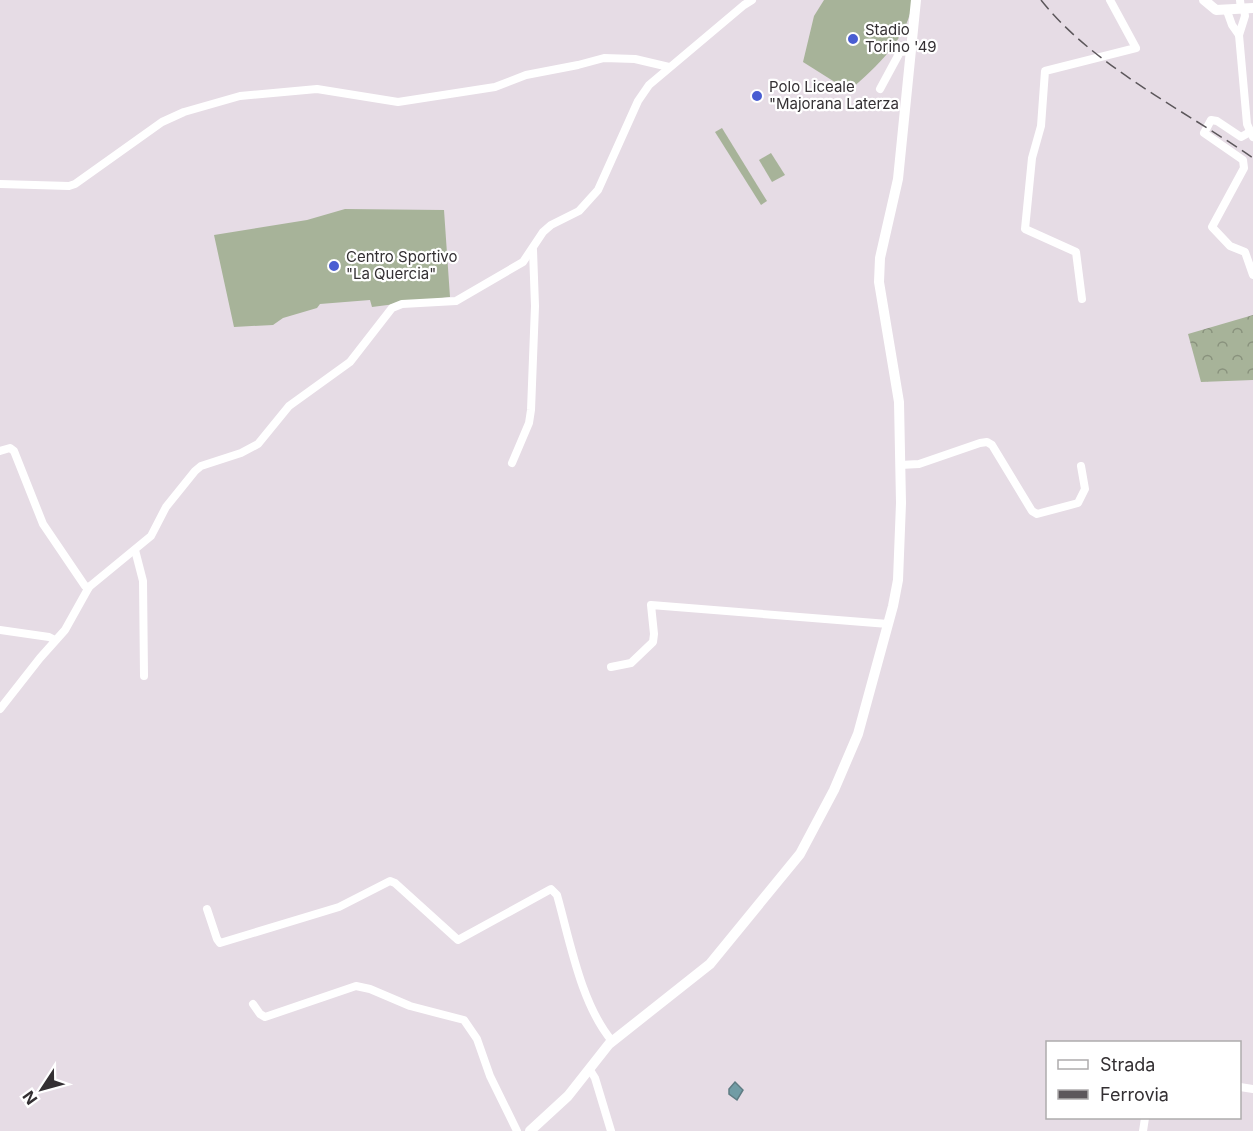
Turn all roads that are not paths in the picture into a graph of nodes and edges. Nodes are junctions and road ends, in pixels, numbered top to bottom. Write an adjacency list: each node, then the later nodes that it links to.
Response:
1 (752, 0): 9 (street)
2 (916, 0): 8 (main road)
3 (1110, 0): 15 (street)
4 (1204, 0): 6 (main road)
5 (1245, 6): 6 (main road); 7 (street)
6 (1227, 11): 7 (street)
7 (1239, 35): 11 (street)
8 (911, 51): 10 (street); 18 (main road)
9 (669, 67): 12 (street); 13 (street)
10 (880, 89)
11 (1251, 132): 14 (street)
12 (0, 184)
13 (533, 250): 17 (street); 20 (street)
14 (1253, 275)
15 (1082, 299)
16 (0, 451): 21 (street)
17 (512, 463)
18 (900, 465): 19 (street); 22 (main road)
19 (1081, 466)
20 (135, 550): 21 (street); 26 (street)
21 (89, 587): 24 (street)
22 (888, 624): 25 (street); 30 (main road)
23 (0, 630): 24 (street)
24 (55, 640): 27 (street)
25 (611, 667)
26 (144, 676)
27 (0, 709)
28 (207, 909): 30 (street)
29 (253, 1004): 32 (street)
30 (612, 1041): 31 (main road)
31 (590, 1070): 33 (main road); 34 (street)
32 (518, 1131)
33 (530, 1131)
34 (611, 1131)

